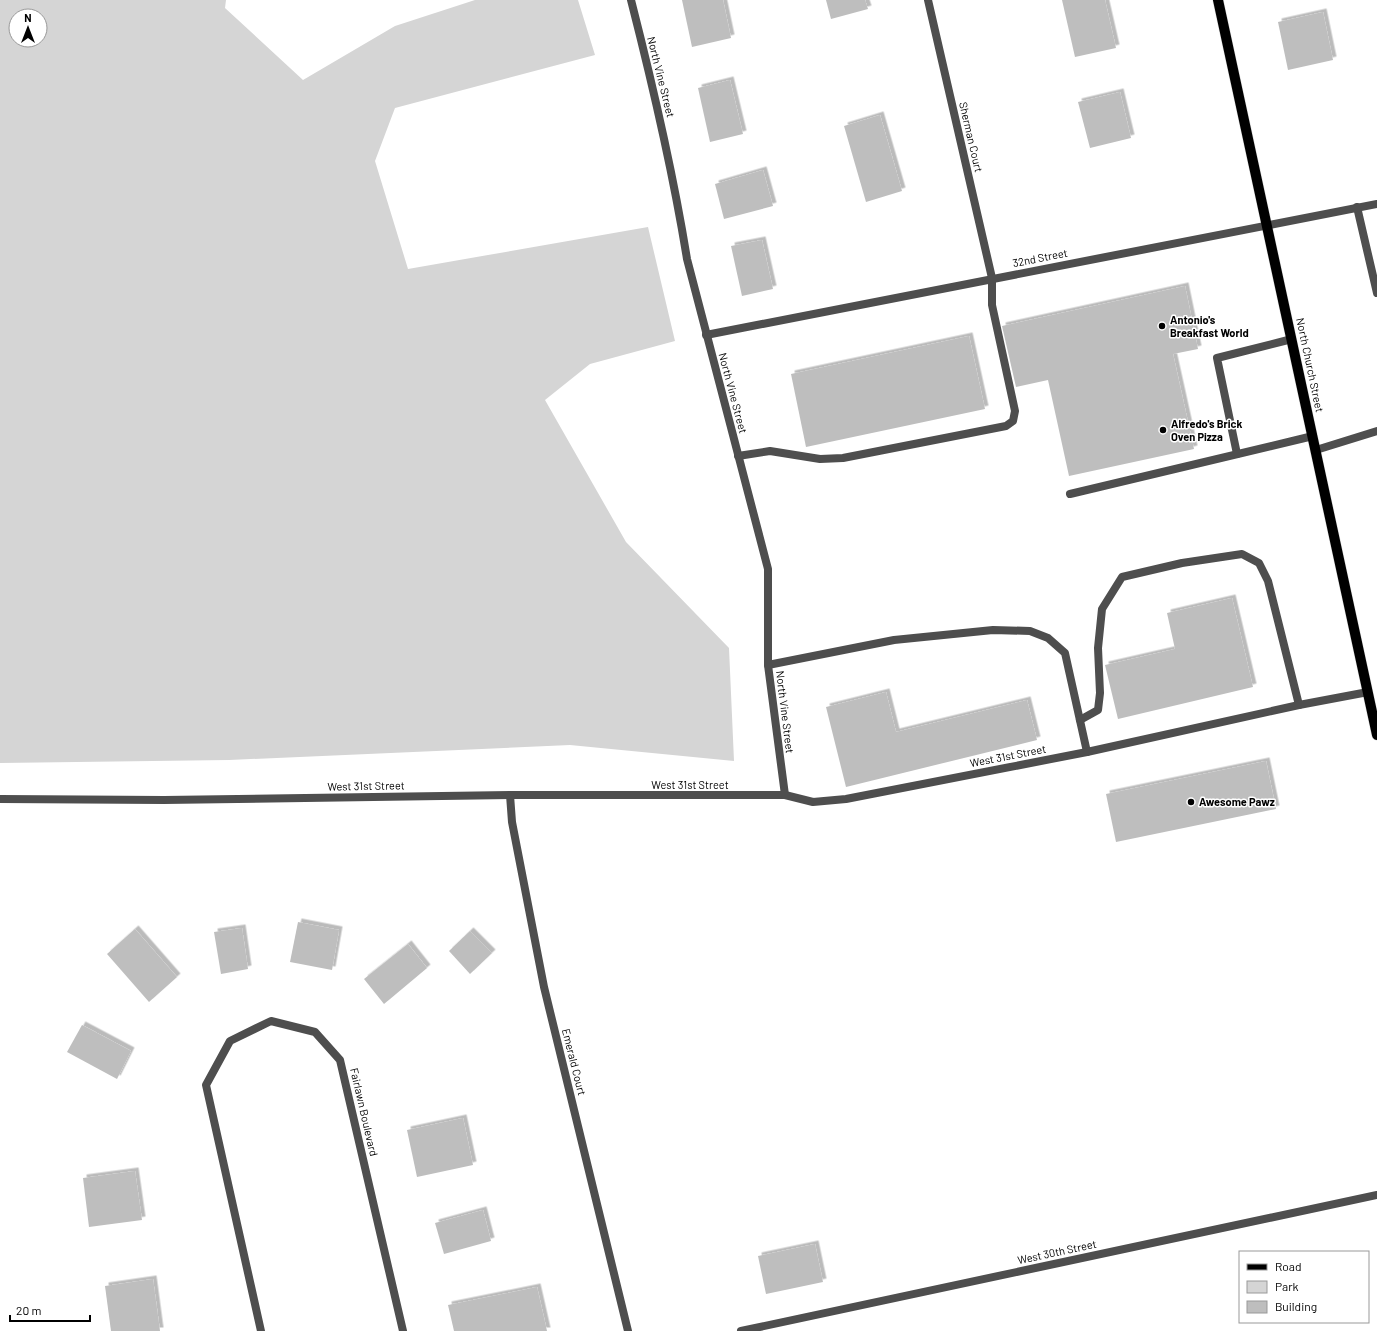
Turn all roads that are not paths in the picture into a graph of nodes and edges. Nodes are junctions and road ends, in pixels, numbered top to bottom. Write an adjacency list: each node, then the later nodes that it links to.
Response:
1 (630, 0): 9 (street, North Vine Street)
2 (928, 0): 7 (street, Sherman Court)
3 (1218, 0): 6 (main road, North Church Street)
4 (1377, 204): 5 (street, 32nd Street)
5 (1357, 207): 6 (street, 32nd Street); 8 (street)
6 (1268, 225): 7 (street, 32nd Street); 10 (main road, North Church Street)
7 (992, 278): 9 (street, 32nd Street); 15 (street, Sherman Court)
8 (1377, 293)
9 (706, 335): 15 (street, North Vine Street)
10 (1292, 339): 12 (main road, North Church Street); 14 (street)
11 (1377, 431): 13 (street)
12 (1313, 436): 13 (main road, North Church Street); 14 (street)
13 (1316, 450): 18 (main road, North Church Street)
14 (1237, 454): 16 (street)
15 (738, 456): 17 (street, North Vine Street)
16 (1070, 494)
17 (768, 665): 20 (street); 24 (street, North Vine Street)
18 (1368, 692): 19 (street, West 31st Street); 21 (main road, North Church Street)
19 (1299, 705): 20 (street); 22 (street, West 31st Street)
20 (1080, 720): 22 (street)
21 (1377, 735)
22 (1087, 752): 24 (street, West 31st Street)
23 (510, 795): 24 (street, West 31st Street); 25 (street, West 31st Street); 29 (street, Emerald Court)
24 (785, 795)
25 (0, 799)
26 (1377, 1195): 30 (street, West 30th Street)
27 (261, 1331): 28 (street, Fairlawn Boulevard)
28 (403, 1331)
29 (628, 1331)
30 (741, 1331)

